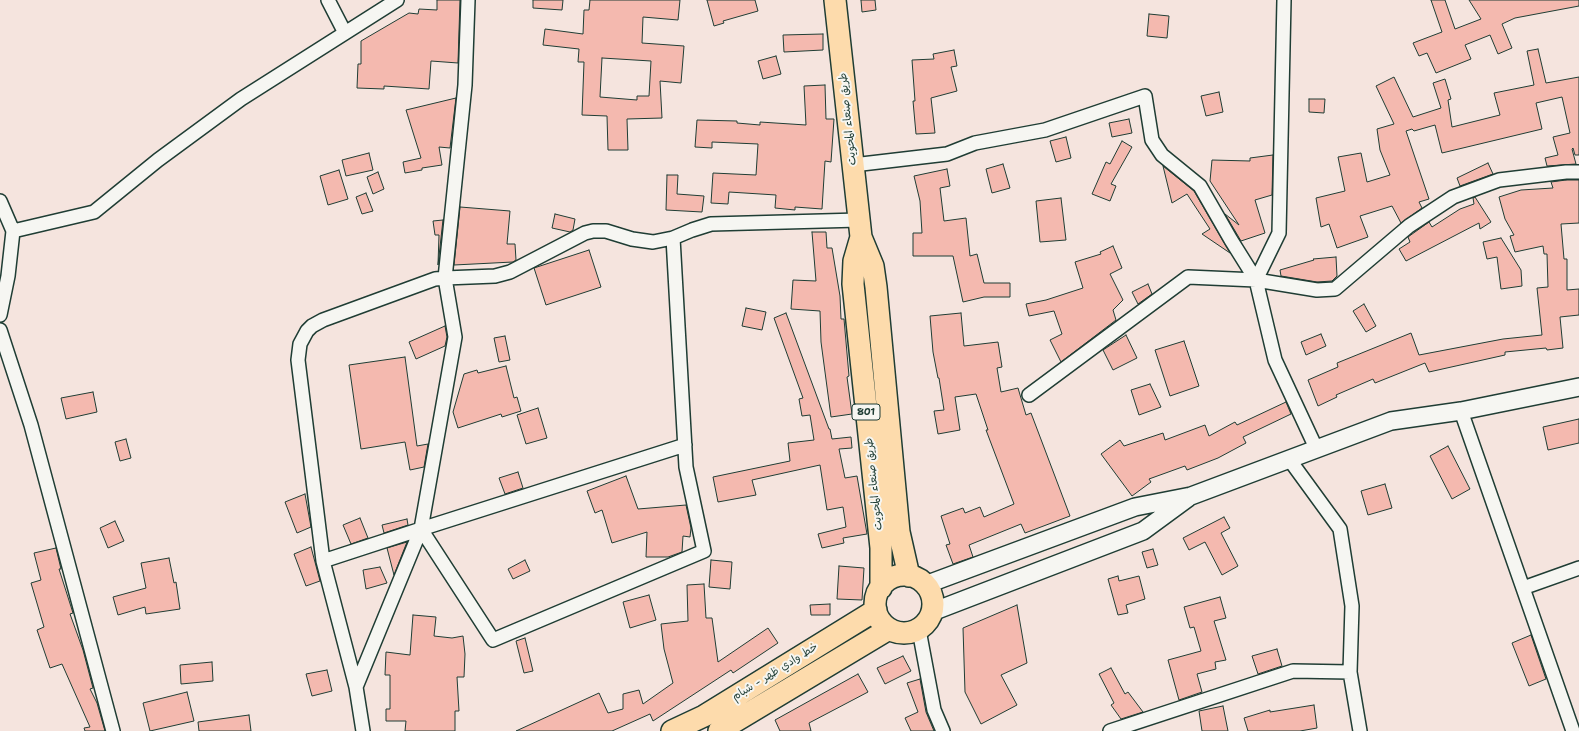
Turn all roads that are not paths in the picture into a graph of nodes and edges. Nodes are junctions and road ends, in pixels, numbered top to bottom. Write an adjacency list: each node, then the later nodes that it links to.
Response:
1 (328, 0): 6 (street)
2 (397, 0): 6 (street)
3 (468, 0): 13 (street)
4 (835, 0): 7 (main road, طريق صنعاء المحويت / 801)
5 (1284, 0): 14 (street)
6 (345, 33): 11 (street)
7 (853, 165): 10 (main road, طريق صنعاء المحويت / 801); 14 (street)
8 (1579, 172): 14 (street)
9 (0, 201): 11 (street)
10 (860, 229): 12 (street); 27 (main road, طريق صنعاء المحويت / 801); 28 (main road, طريق صنعاء المحويت / 801)
11 (12, 231): 15 (street)
12 (674, 238): 13 (street); 20 (street)
13 (445, 278): 24 (street); 25 (street)
14 (1256, 280): 18 (street); 21 (street)
15 (0, 315)
16 (0, 330): 36 (street)
17 (1579, 387): 19 (street)
18 (1029, 395)
19 (1461, 411): 21 (street); 29 (street)
20 (685, 445): 24 (street); 24 (street)
21 (1316, 448): 22 (street)
22 (1289, 459): 23 (street); 34 (street)
23 (1191, 496): 27 (street); 31 (street)
24 (421, 529): 25 (street); 35 (street)
25 (323, 561): 35 (street)
26 (1579, 568): 29 (street)
27 (917, 580): 28 (main road); 31 (main road)
28 (881, 588): 30 (main road)
29 (1523, 588): 43 (street)
30 (876, 610): 32 (main road); 38 (main road, خط وادي ظهر - شبام)
31 (932, 612): 33 (main road)
32 (889, 628): 33 (main road); 39 (main road, خط وادي ظهر - شبام)
33 (918, 630): 40 (street)
34 (1350, 672): 41 (street); 42 (street)
35 (356, 687): 37 (street)
36 (113, 731)
37 (363, 731)
38 (672, 731)
39 (719, 731)
40 (944, 731)
41 (1110, 731)
42 (1360, 731)
43 (1573, 731)

